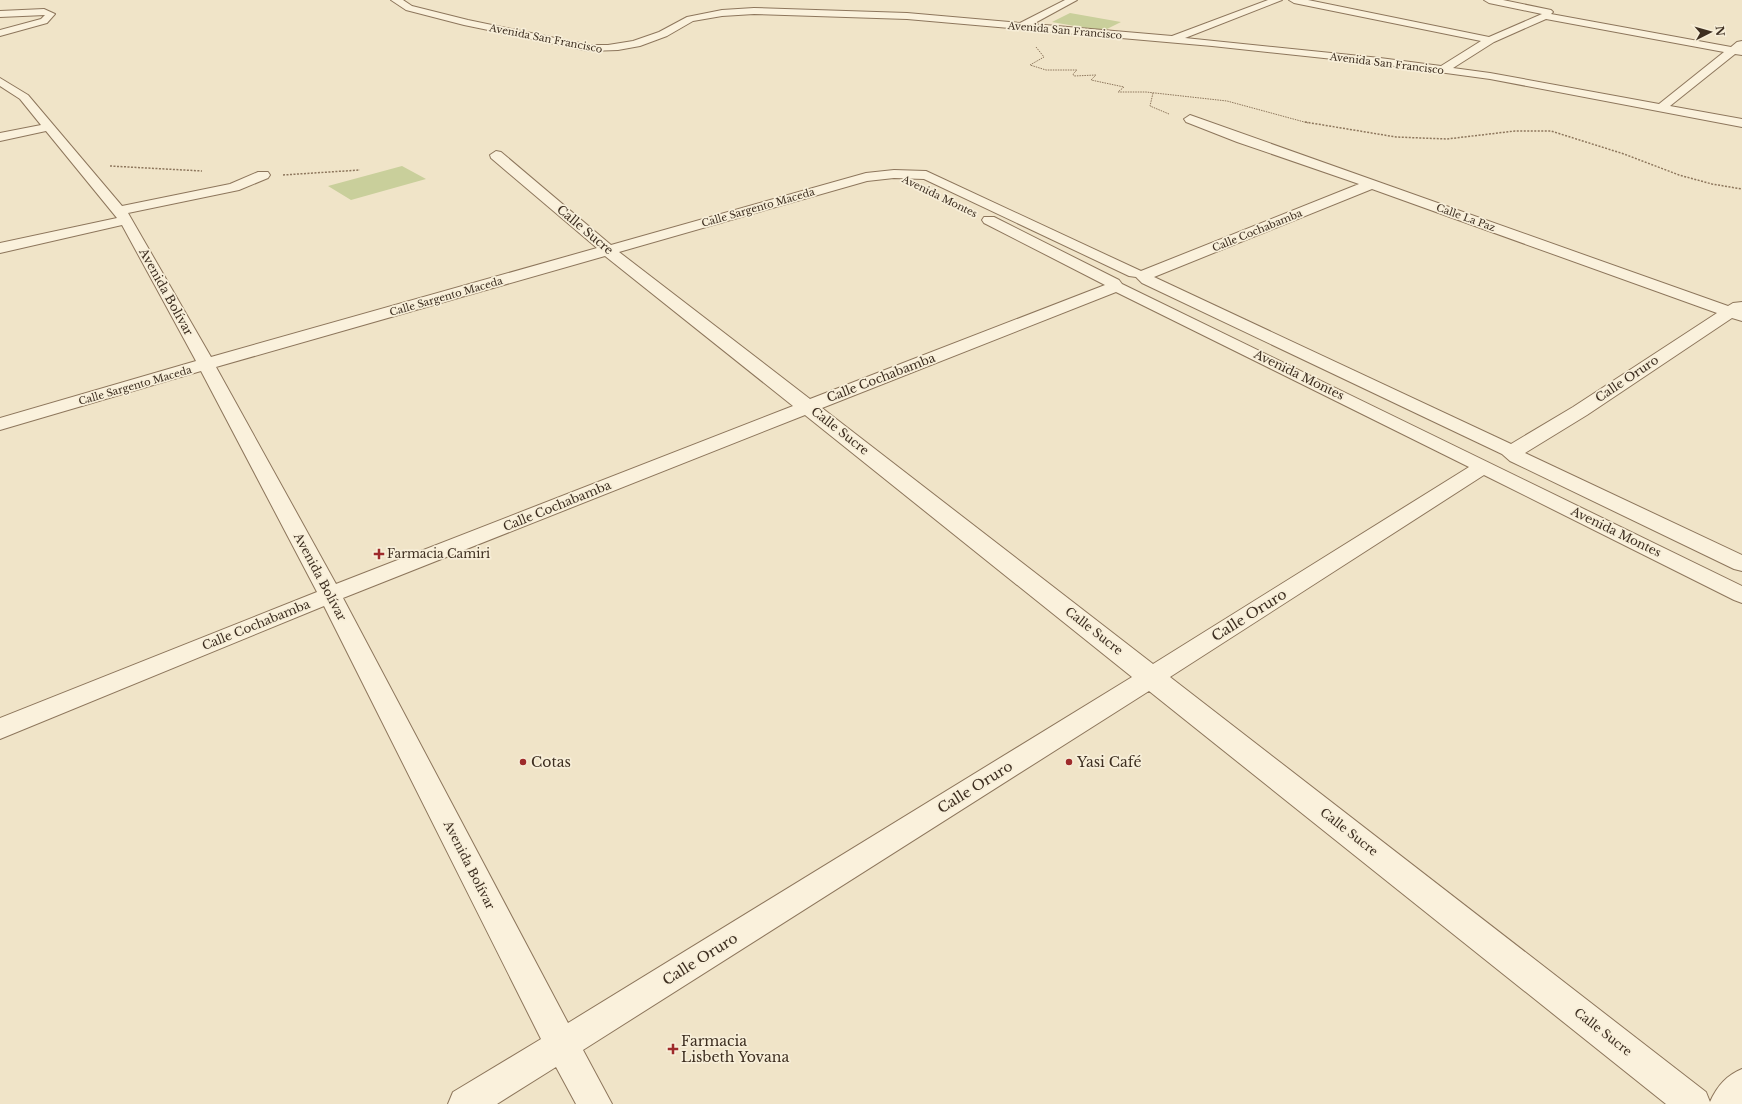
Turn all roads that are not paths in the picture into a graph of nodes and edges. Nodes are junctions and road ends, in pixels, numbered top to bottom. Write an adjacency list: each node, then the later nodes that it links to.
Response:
1 (396, 0): 8 (street, Avenida San Francisco)
2 (1072, 0): 10 (street)
3 (1277, 0): 12 (street)
4 (1294, 0): 13 (street)
5 (1489, 0): 7 (street)
6 (817, 4): 8 (street)
7 (1549, 11): 13 (street); 14 (street)
8 (809, 12): 10 (street, Avenida San Francisco)
9 (0, 14): 11 (street)
10 (1027, 27): 12 (street, Avenida San Francisco)
11 (0, 33)
12 (1171, 39): 15 (street, Avenida San Francisco)
13 (1490, 40): 15 (street)
14 (1739, 48): 17 (street)
15 (1444, 70): 17 (street, Avenida San Francisco)
16 (0, 81): 20 (street, Avenida Bolívar)
17 (1662, 107): 19 (street, Avenida San Francisco)
18 (1190, 119): 25 (street, Calle La Paz)
19 (1742, 123)
20 (50, 127): 21 (street); 26 (street, Avenida Bolívar)
21 (0, 137)
22 (496, 156): 28 (street, Calle Sucre)
23 (894, 174): 28 (street, Calle Sargento Maceda); 29 (street, Avenida Montes); 30 (street, Avenida Montes)
24 (263, 176): 26 (street)
25 (1372, 184): 29 (street, Calle Cochabamba); 31 (street, Calle La Paz)
26 (123, 215): 27 (street); 32 (street, Avenida Bolívar)
27 (0, 248)
28 (609, 251): 32 (street, Calle Sargento Maceda); 33 (street, Calle Sucre)
29 (1142, 276): 30 (street, Calle Cochabamba); 35 (street, Avenida Montes)
30 (1117, 286): 33 (street, Calle Cochabamba); 36 (street, Avenida Montes)
31 (1738, 310): 35 (street, Calle Oruro)
32 (206, 364): 34 (street, Calle Sargento Maceda); 38 (street, Avenida Bolívar)
33 (809, 406): 38 (street, Calle Cochabamba); 40 (street, Calle Sucre)
34 (0, 424)
35 (1511, 453): 36 (street); 36 (street); 37 (street, Avenida Montes)
36 (1483, 467): 39 (street, Avenida Montes); 40 (street, Calle Oruro)
37 (1742, 564)
38 (330, 595): 41 (street, Calle Cochabamba); 42 (street, Avenida Bolívar)
39 (1742, 595)
40 (1152, 677): 42 (street, Calle Oruro); 46 (street, Calle Sucre)
41 (0, 729)
42 (562, 1045): 44 (street, Calle Oruro); 45 (street, Avenida Bolívar)
43 (1742, 1086): 47 (street)
44 (465, 1104)
45 (595, 1104)
46 (1694, 1104)
47 (1727, 1104)

